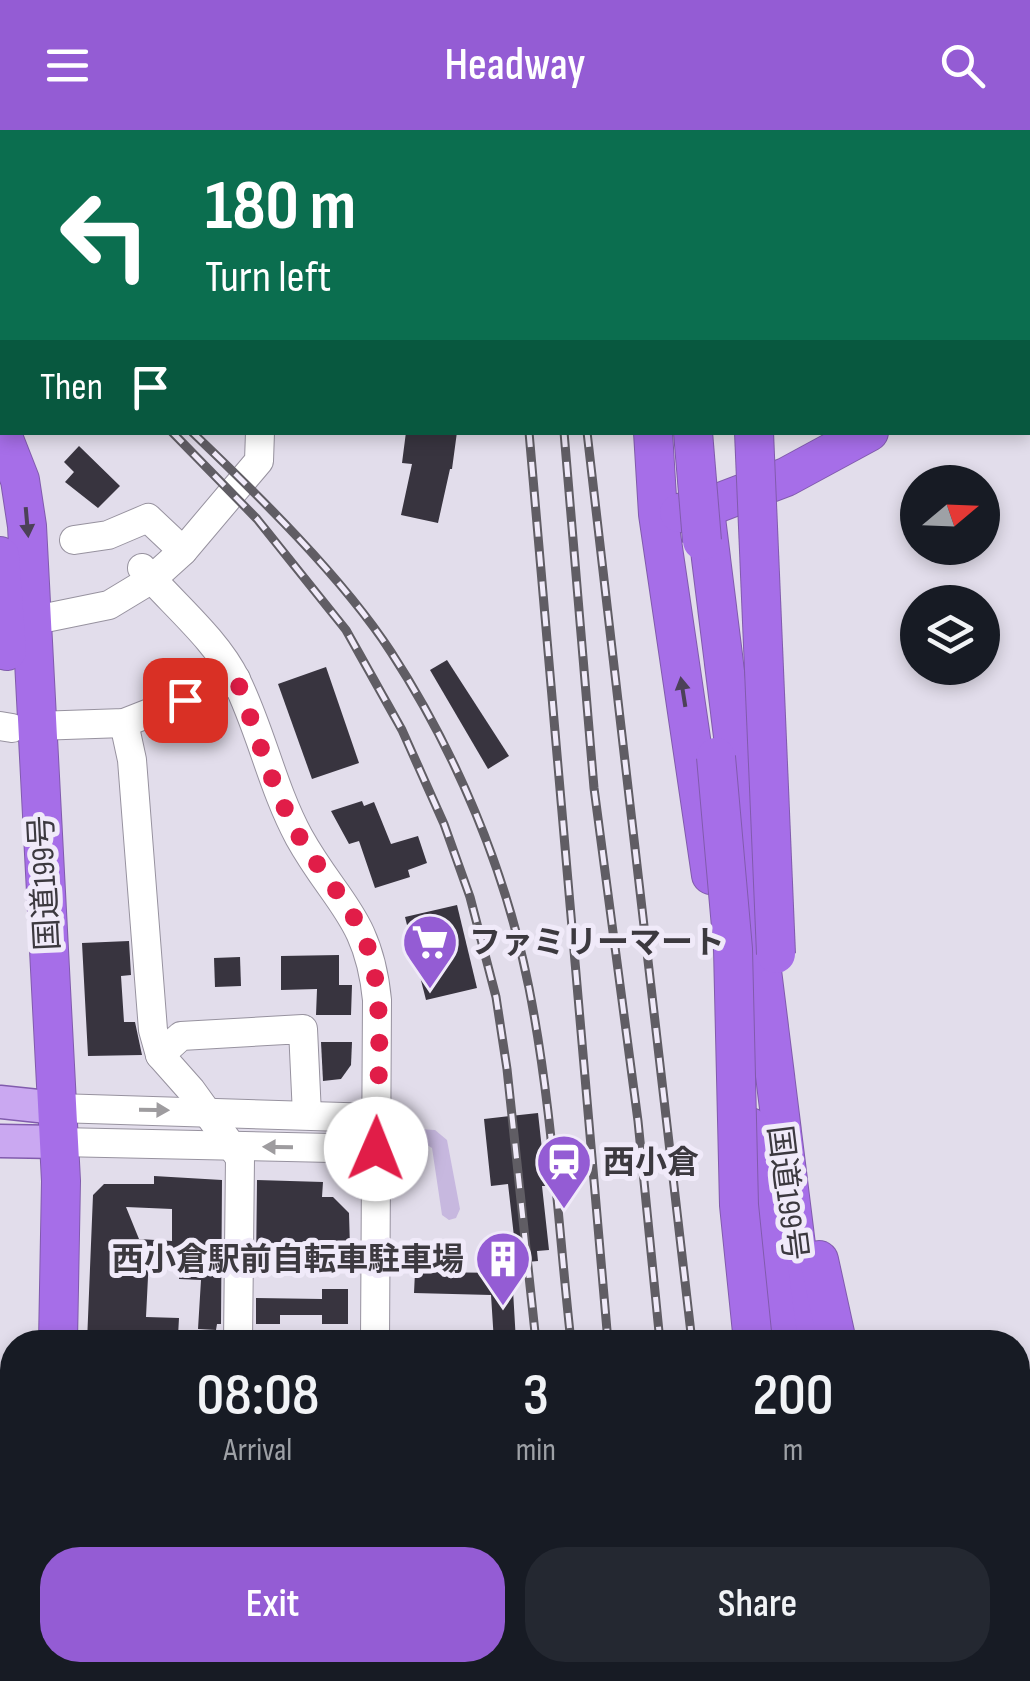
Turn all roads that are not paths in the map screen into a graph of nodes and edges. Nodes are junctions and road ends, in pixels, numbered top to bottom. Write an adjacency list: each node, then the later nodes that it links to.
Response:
1 (3, 435): 14 (highway, 国道199号, one-way to 14)
2 (260, 435): 11 (street)
3 (653, 435): 8 (highway, 国道199号)
4 (697, 435): 9 (highway, bridge)
5 (733, 435): 18 (highway, bridge)
6 (754, 435): 18 (highway, bridge)
7 (863, 435): 9 (highway)
8 (658, 514): 9 (highway); 31 (highway, 国道199号, one-way to 8)
9 (704, 524): 30 (highway, bridge); 32 (highway, 国道199号)
10 (74, 540): 11 (street)
11 (178, 546): 13 (street)
12 (0, 556): 14 (highway, 国道199号)
13 (147, 574): 14 (street); 15 (street)
14 (12, 614): 17 (highway, 国道199号)
15 (236, 678): 16 (street); 22 (street)
16 (124, 723): 17 (street); 19 (street)
17 (16, 726): 23 (highway, 国道199号)
18 (776, 954): 33 (highway)
19 (160, 1055): 20 (street); 21 (street)
20 (205, 1111): 21 (street); 23 (street, one-way to 20); 24 (street)
21 (306, 1115): 22 (street)
22 (376, 1118): 25 (street)
23 (30, 1123): 24 (street); 26 (highway, 国道199号); 27 (highway, 国道199号)
24 (230, 1146): 25 (street, one-way to 24); 28 (street)
25 (376, 1149): 29 (street)
26 (32, 1330)
27 (56, 1330)
28 (238, 1330)
29 (375, 1330)
30 (752, 1330)
31 (777, 1330)
32 (806, 1330)
33 (834, 1330)

